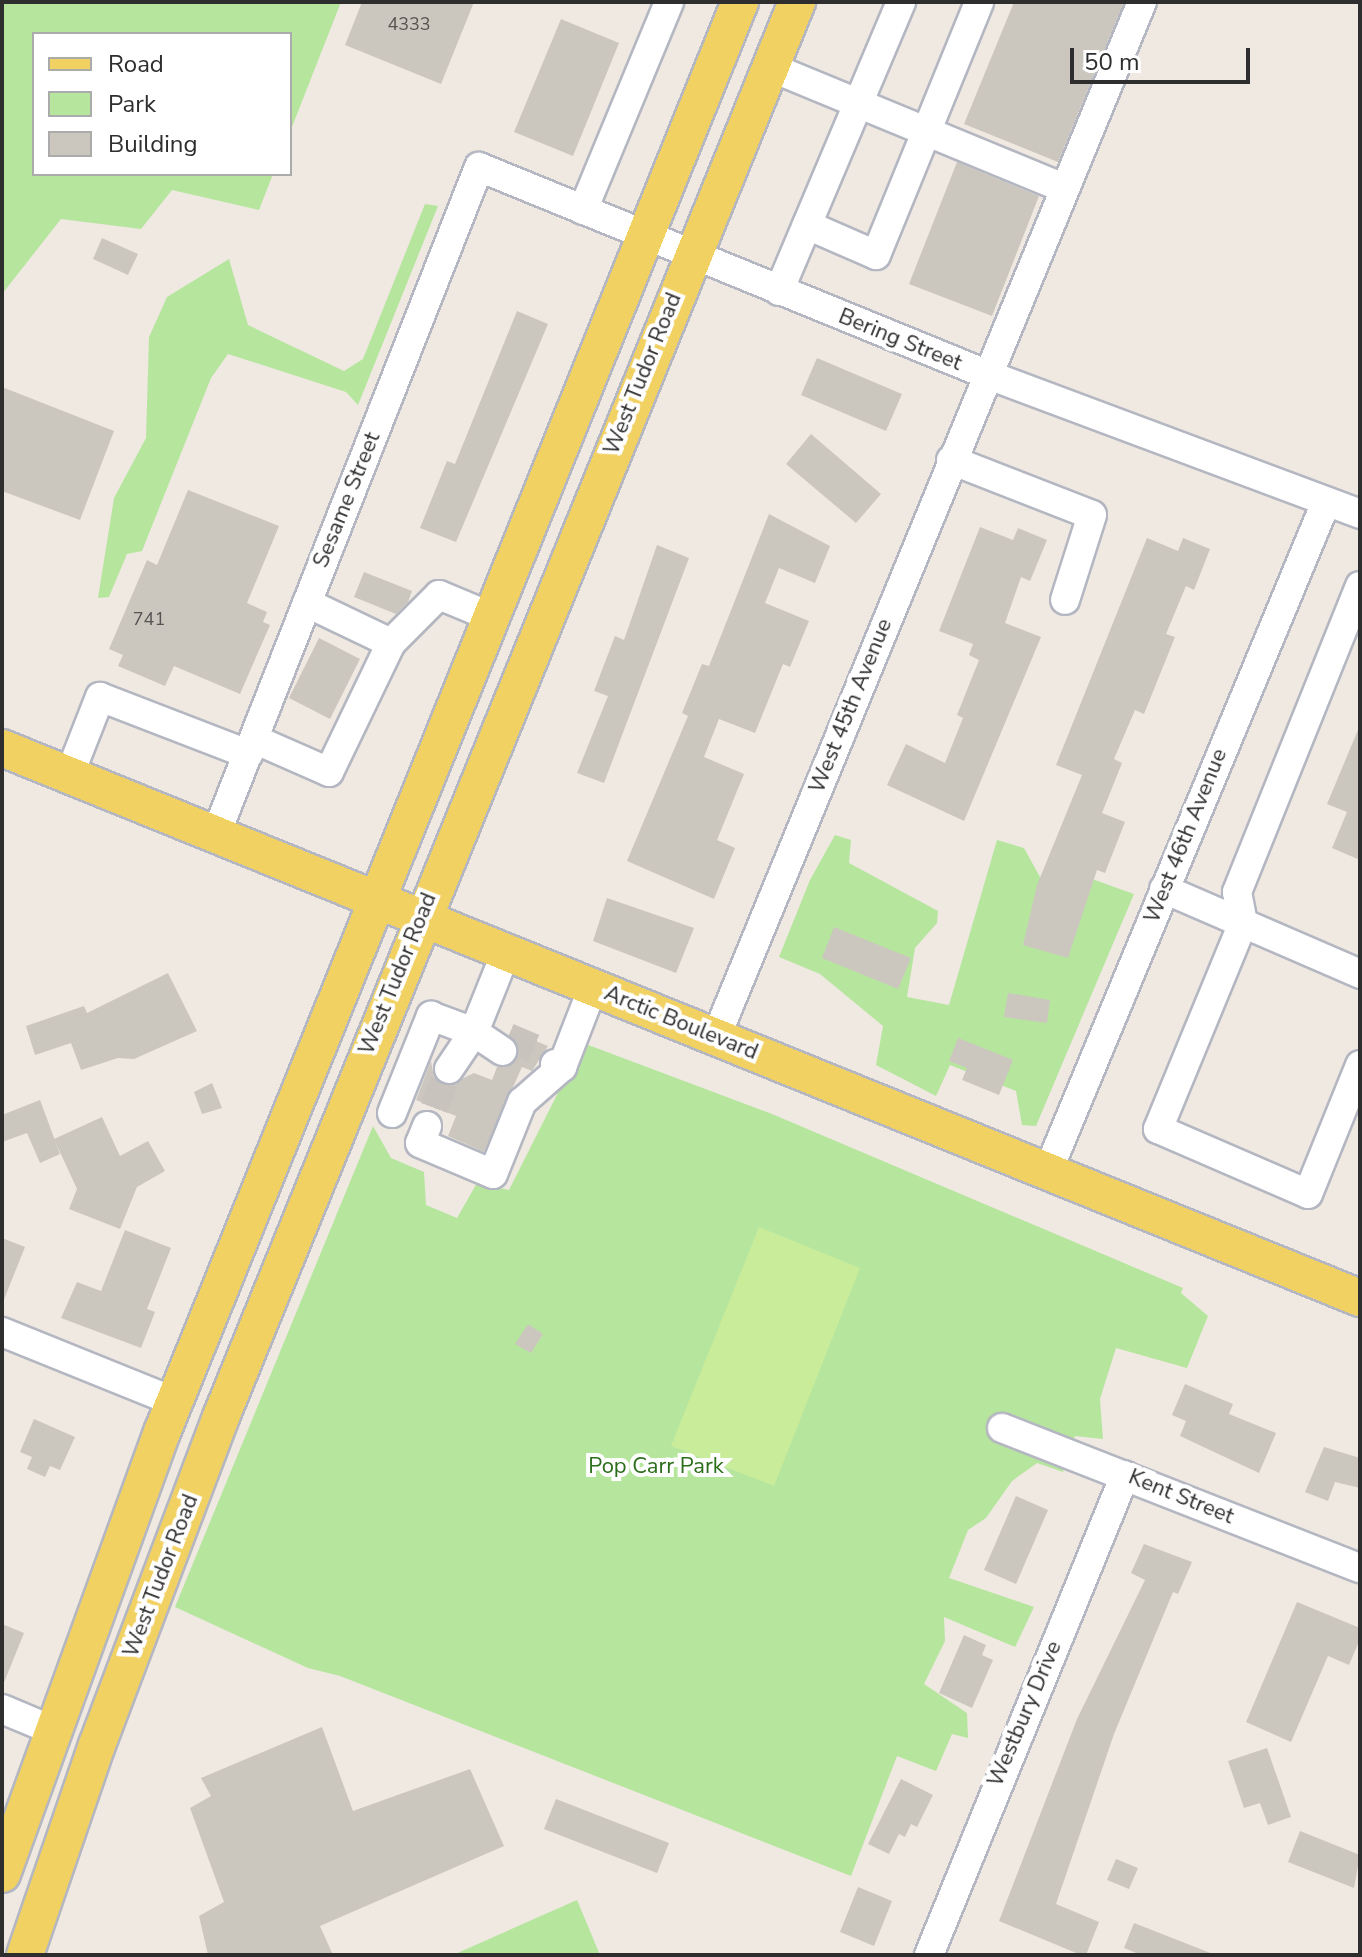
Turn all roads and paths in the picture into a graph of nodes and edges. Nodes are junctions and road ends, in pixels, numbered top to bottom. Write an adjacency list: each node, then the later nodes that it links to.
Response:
1 (797, 2): 7 (main road, West Tudor Road)
2 (901, 2): 8 (street)
3 (979, 2): 9 (street)
4 (1142, 2): 11 (street, West 45th Avenue)
5 (664, 3): 12 (street)
6 (737, 3): 14 (main road, West Tudor Road)
7 (770, 67): 8 (street); 15 (main road, West Tudor Road)
8 (857, 105): 9 (street); 13 (street)
9 (926, 133): 11 (street); 13 (street)
10 (479, 167): 12 (street, Bering Street); 23 (street, Sesame Street)
11 (1064, 188): 17 (street, West 45th Avenue)
12 (583, 210): 14 (street, Bering Street)
13 (807, 225): 16 (street)
14 (646, 236): 15 (street, Bering Street); 24 (main road, West Tudor Road)
15 (692, 256): 16 (street, Bering Street); 32 (main road, West Tudor Road)
16 (779, 291): 17 (street, Bering Street)
17 (986, 374): 18 (street, West 45th Avenue); 19 (street, Bering Street)
18 (951, 460): 22 (street); 39 (street, West 45th Avenue)
19 (1326, 502): 20 (street, Bering Street); 30 (street, West 46th Avenue)
20 (1360, 514)
21 (1360, 586): 33 (street)
22 (1065, 600)
23 (307, 603): 25 (street); 26 (street, Sesame Street)
24 (492, 617): 25 (street); 31 (main road, West Tudor Road)
25 (391, 643): 26 (street)
26 (251, 747): 28 (street); 29 (street, Sesame Street)
27 (2, 748): 28 (main road, Arctic Boulevard)
28 (69, 776): 29 (main road, Arctic Boulevard)
29 (216, 834): 31 (main road, Arctic Boulevard)
30 (1164, 889): 33 (street); 45 (street, West 46th Avenue)
31 (378, 900): 32 (main road, Arctic Boulevard); 48 (main road, West Tudor Road)
32 (421, 917): 34 (main road, Arctic Boulevard); 37 (main road, West Tudor Road)
33 (1243, 923): 35 (street); 41 (street)
34 (506, 952): 36 (main road, Arctic Boulevard); 40 (street)
35 (1360, 974)
36 (593, 987): 39 (main road, Arctic Boulevard); 44 (street)
37 (388, 999): 38 (street); 43 (main road, West Tudor Road)
38 (431, 1016): 40 (street); 44 (street)
39 (716, 1037): 45 (main road, Arctic Boulevard)
40 (494, 1040): 42 (street)
41 (1360, 1065)
42 (449, 1069)
43 (349, 1096): 44 (street); 56 (main road, West Tudor Road)
44 (392, 1113)
45 (1048, 1171): 46 (main road, Arctic Boulevard)
46 (1360, 1298)
47 (2, 1332): 48 (street)
48 (175, 1402): 53 (main road, West Tudor Road)
49 (1002, 1428): 50 (street, Kent Street)
50 (1125, 1475): 51 (street, Kent Street); 55 (street, Westbury Drive)
51 (1360, 1568)
52 (2, 1709): 53 (street)
53 (52, 1730): 54 (main road, West Tudor Road)
54 (2, 1874)
55 (936, 1953)
56 (25, 1955)

